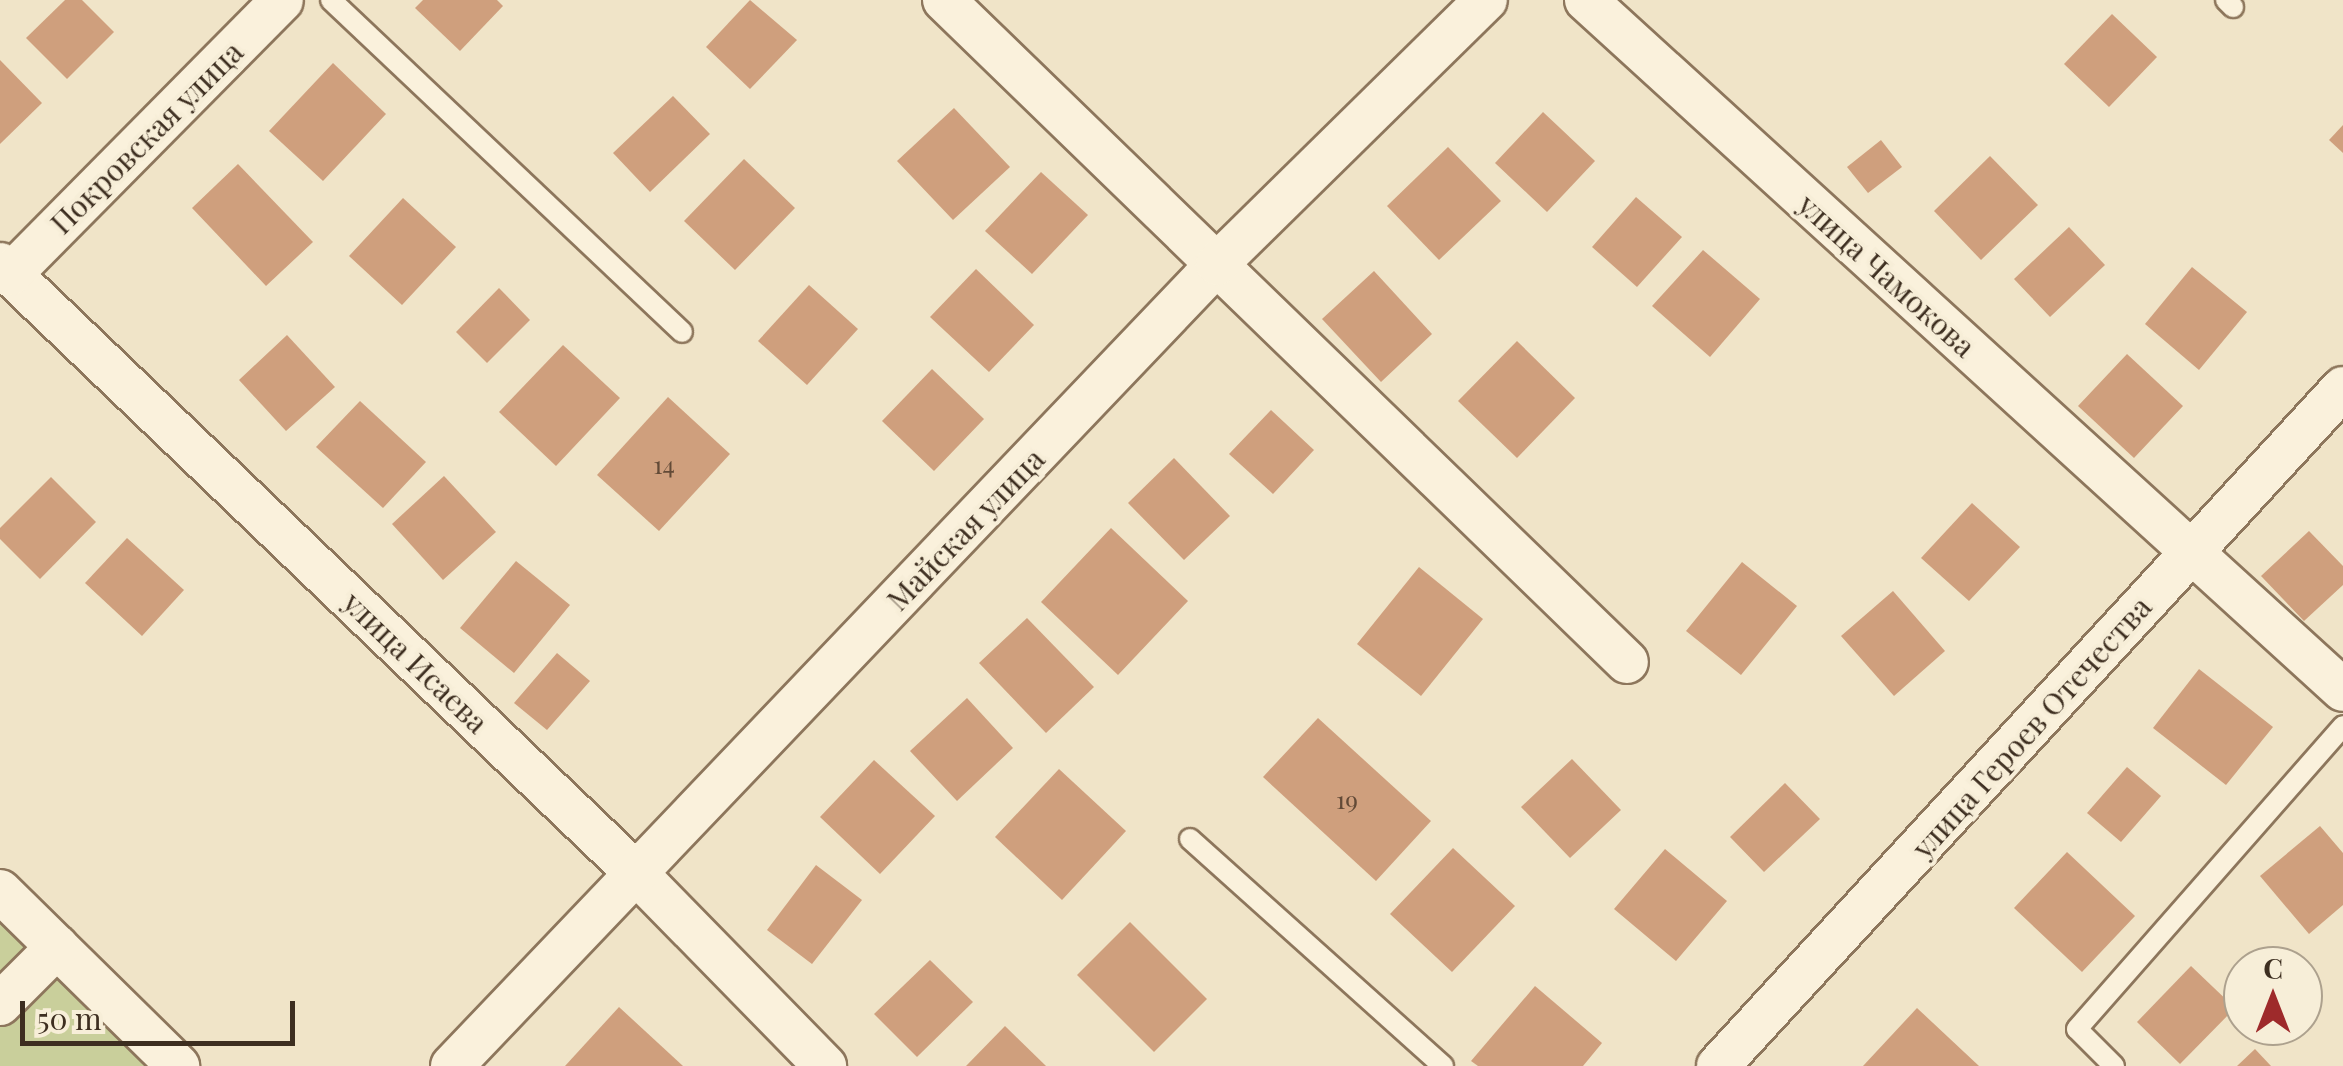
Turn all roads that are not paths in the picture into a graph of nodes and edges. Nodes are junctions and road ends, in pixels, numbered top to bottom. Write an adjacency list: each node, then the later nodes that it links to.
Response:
1 (282, 0): 7 (street, Покровская улица)
2 (331, 0): 8 (lane)
3 (944, 0): 6 (street)
4 (1486, 0): 6 (street, Майская улица)
5 (1586, 0): 10 (street, улица Чамокова)
6 (1218, 264): 11 (street); 15 (street, Майская улица)
7 (5, 269): 15 (street, улица Исаева)
8 (682, 332)
9 (2343, 388): 10 (street, улица Героев Отечества)
10 (2188, 551): 12 (street, улица Чамокова); 23 (street, улица Героев Отечества)
11 (1627, 662)
12 (2343, 690)
13 (2343, 726): 24 (lane)
14 (1190, 839): 22 (lane)
15 (637, 874): 20 (street, Майская улица); 21 (street, улица Исаева)
16 (0, 891): 17 (street)
17 (57, 947): 18 (street); 19 (street)
18 (0, 1004)
19 (178, 1066)
20 (452, 1066)
21 (825, 1066)
22 (1443, 1066)
23 (1718, 1066)
24 (2114, 1066)

